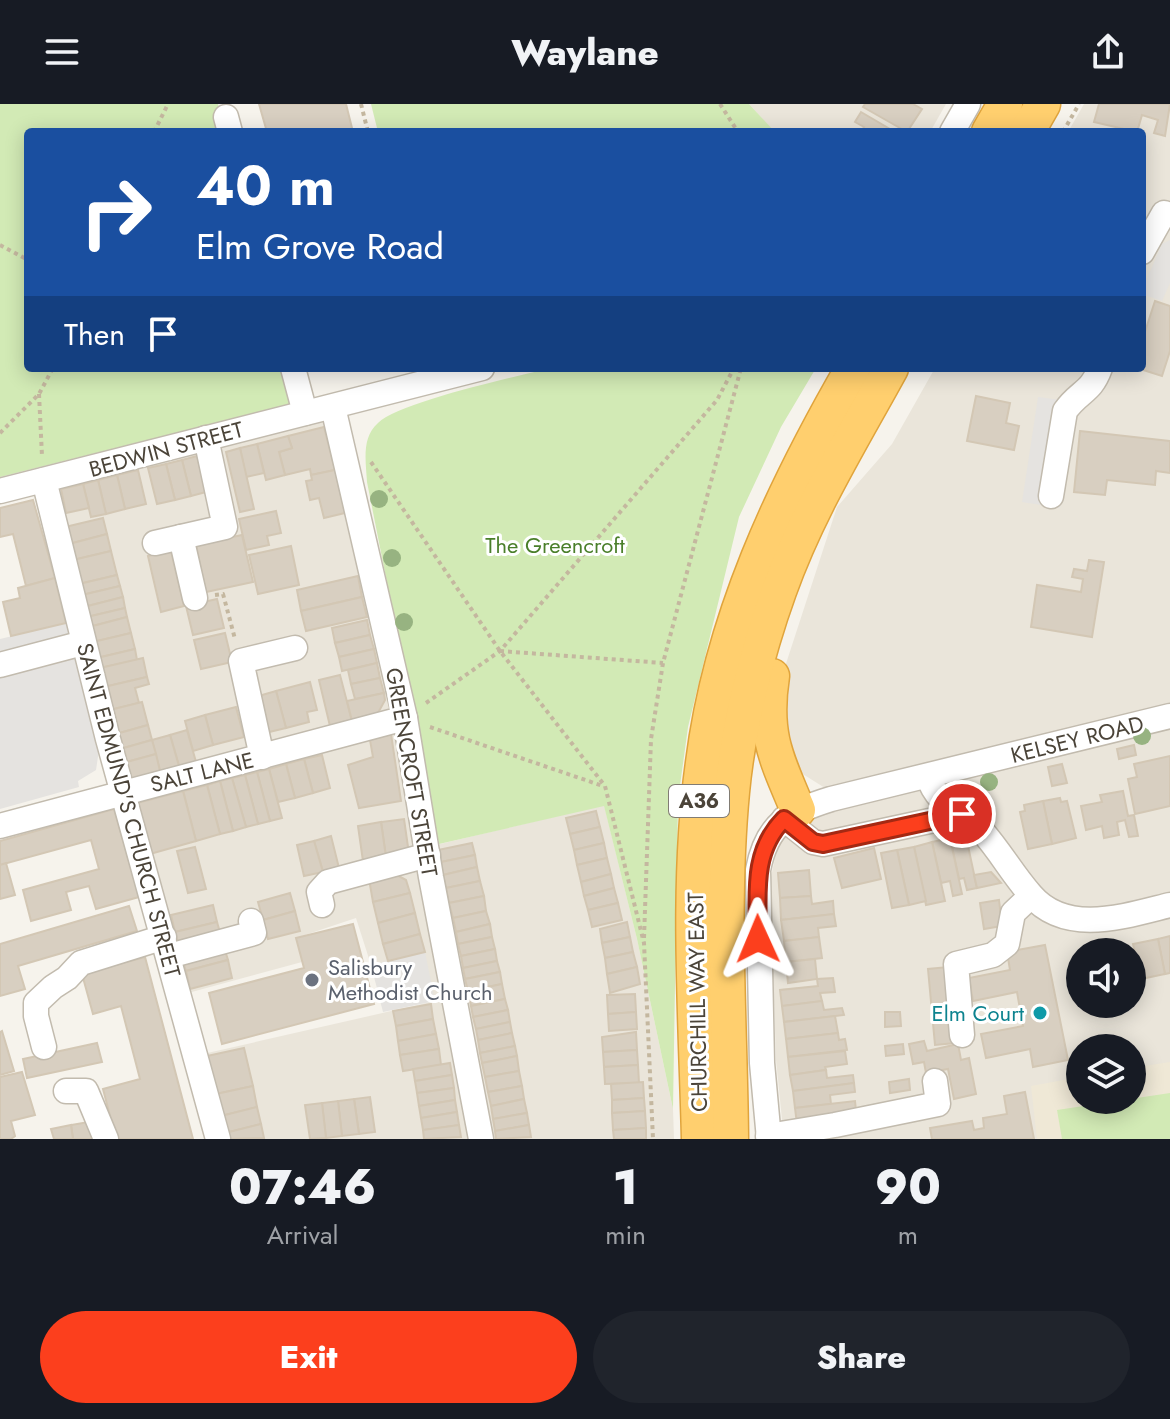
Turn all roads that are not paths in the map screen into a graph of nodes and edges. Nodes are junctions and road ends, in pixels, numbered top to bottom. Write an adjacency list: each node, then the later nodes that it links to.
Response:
1 (968, 104): 4 (street)
2 (1005, 104): 5 (highway)
3 (1043, 104): 6 (highway)
4 (954, 128)
5 (991, 128)
6 (1029, 128)
7 (1170, 215): 8 (street)
8 (1146, 245)
9 (294, 372): 16 (street)
10 (467, 372): 15 (street, BEDWIN STREET)
11 (827, 372): 18 (highway)
12 (851, 372): 18 (highway, CHURCHILL WAY EAST / A36)
13 (889, 372): 24 (highway, CHURCHILL WAY EAST / A36)
14 (1097, 377): 21 (street)
15 (333, 407): 16 (street, BEDWIN STREET); 30 (street, GREENCROFT STREET)
16 (305, 413): 17 (street, BEDWIN STREET)
17 (206, 438): 19 (street, BEDWIN STREET); 22 (street)
18 (793, 478): 51 (highway, CHURCHILL WAY EAST / A36)
19 (44, 480): 20 (street, BEDWIN STREET); 26 (street, SAINT EDMUND'S CHURCH STREET)
20 (0, 491)
21 (1051, 496)
22 (181, 537): 23 (street); 25 (street)
23 (155, 543)
24 (780, 588): 34 (highway); 52 (highway, CHURCHILL WAY EAST / A36)
25 (195, 598)
26 (83, 643): 28 (street); 33 (street, SAINT EDMUND'S CHURCH STREET)
27 (295, 648): 31 (street)
28 (0, 665)
29 (1170, 716): 32 (street, KELSEY ROAD)
30 (405, 718): 31 (street, SALT LANE); 37 (street, GREENCROFT STREET)
31 (262, 757): 33 (street, SALT LANE)
32 (928, 776): 34 (street, KELSEY ROAD); 35 (street)
33 (123, 792): 36 (street, SALT LANE); 42 (street, SAINT EDMUND'S CHURCH STREET)
34 (791, 814): 35 (street); 47 (street)
35 (962, 814): 38 (street)
36 (0, 826)
37 (428, 855): 39 (street); 50 (street, GREENCROFT STREET)
38 (1031, 896): 40 (street); 43 (street)
39 (322, 905)
40 (1170, 905)
41 (254, 934): 42 (street)
42 (166, 946): 44 (street); 49 (street, SAINT EDMUND'S CHURCH STREET)
43 (962, 1035)
44 (44, 1047)
45 (935, 1081): 47 (street)
46 (66, 1091): 48 (street)
47 (768, 1137)
48 (106, 1139)
49 (218, 1139)
50 (481, 1139)
51 (699, 1139)
52 (731, 1139)

